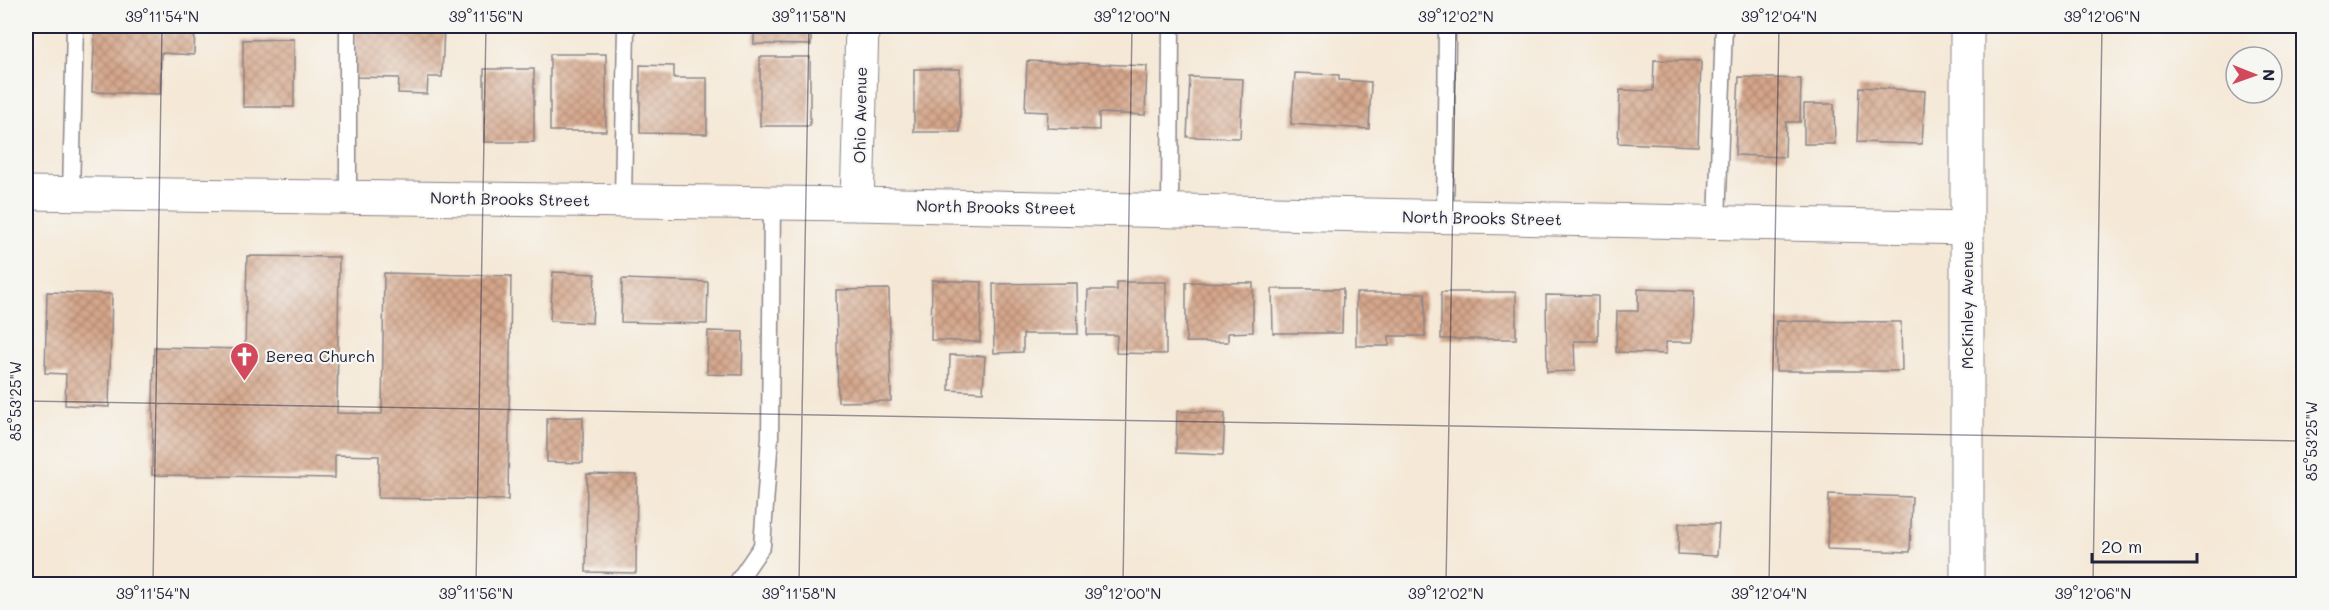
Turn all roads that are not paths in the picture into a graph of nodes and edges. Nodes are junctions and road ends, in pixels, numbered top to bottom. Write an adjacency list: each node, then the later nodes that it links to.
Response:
1 (75, 26): 10 (lane)
2 (348, 26): 11 (lane)
3 (626, 26): 12 (lane)
4 (862, 26): 14 (street, Ohio Avenue)
5 (1172, 26): 15 (lane)
6 (1447, 26): 16 (lane)
7 (1724, 26): 17 (lane)
8 (1967, 26): 18 (street, McKinley Avenue)
9 (26, 193): 10 (street, North Brooks Street)
10 (71, 193): 11 (street, North Brooks Street)
11 (348, 197): 12 (street, North Brooks Street)
12 (623, 201): 13 (street, North Brooks Street)
13 (772, 203): 14 (street, North Brooks Street); 19 (lane)
14 (857, 204): 15 (street, North Brooks Street)
15 (1170, 211): 16 (street, North Brooks Street)
16 (1444, 217): 17 (street, North Brooks Street)
17 (1717, 222): 18 (street, North Brooks Street)
18 (1967, 228): 20 (street, McKinley Avenue)
19 (736, 585)
20 (1967, 585)

